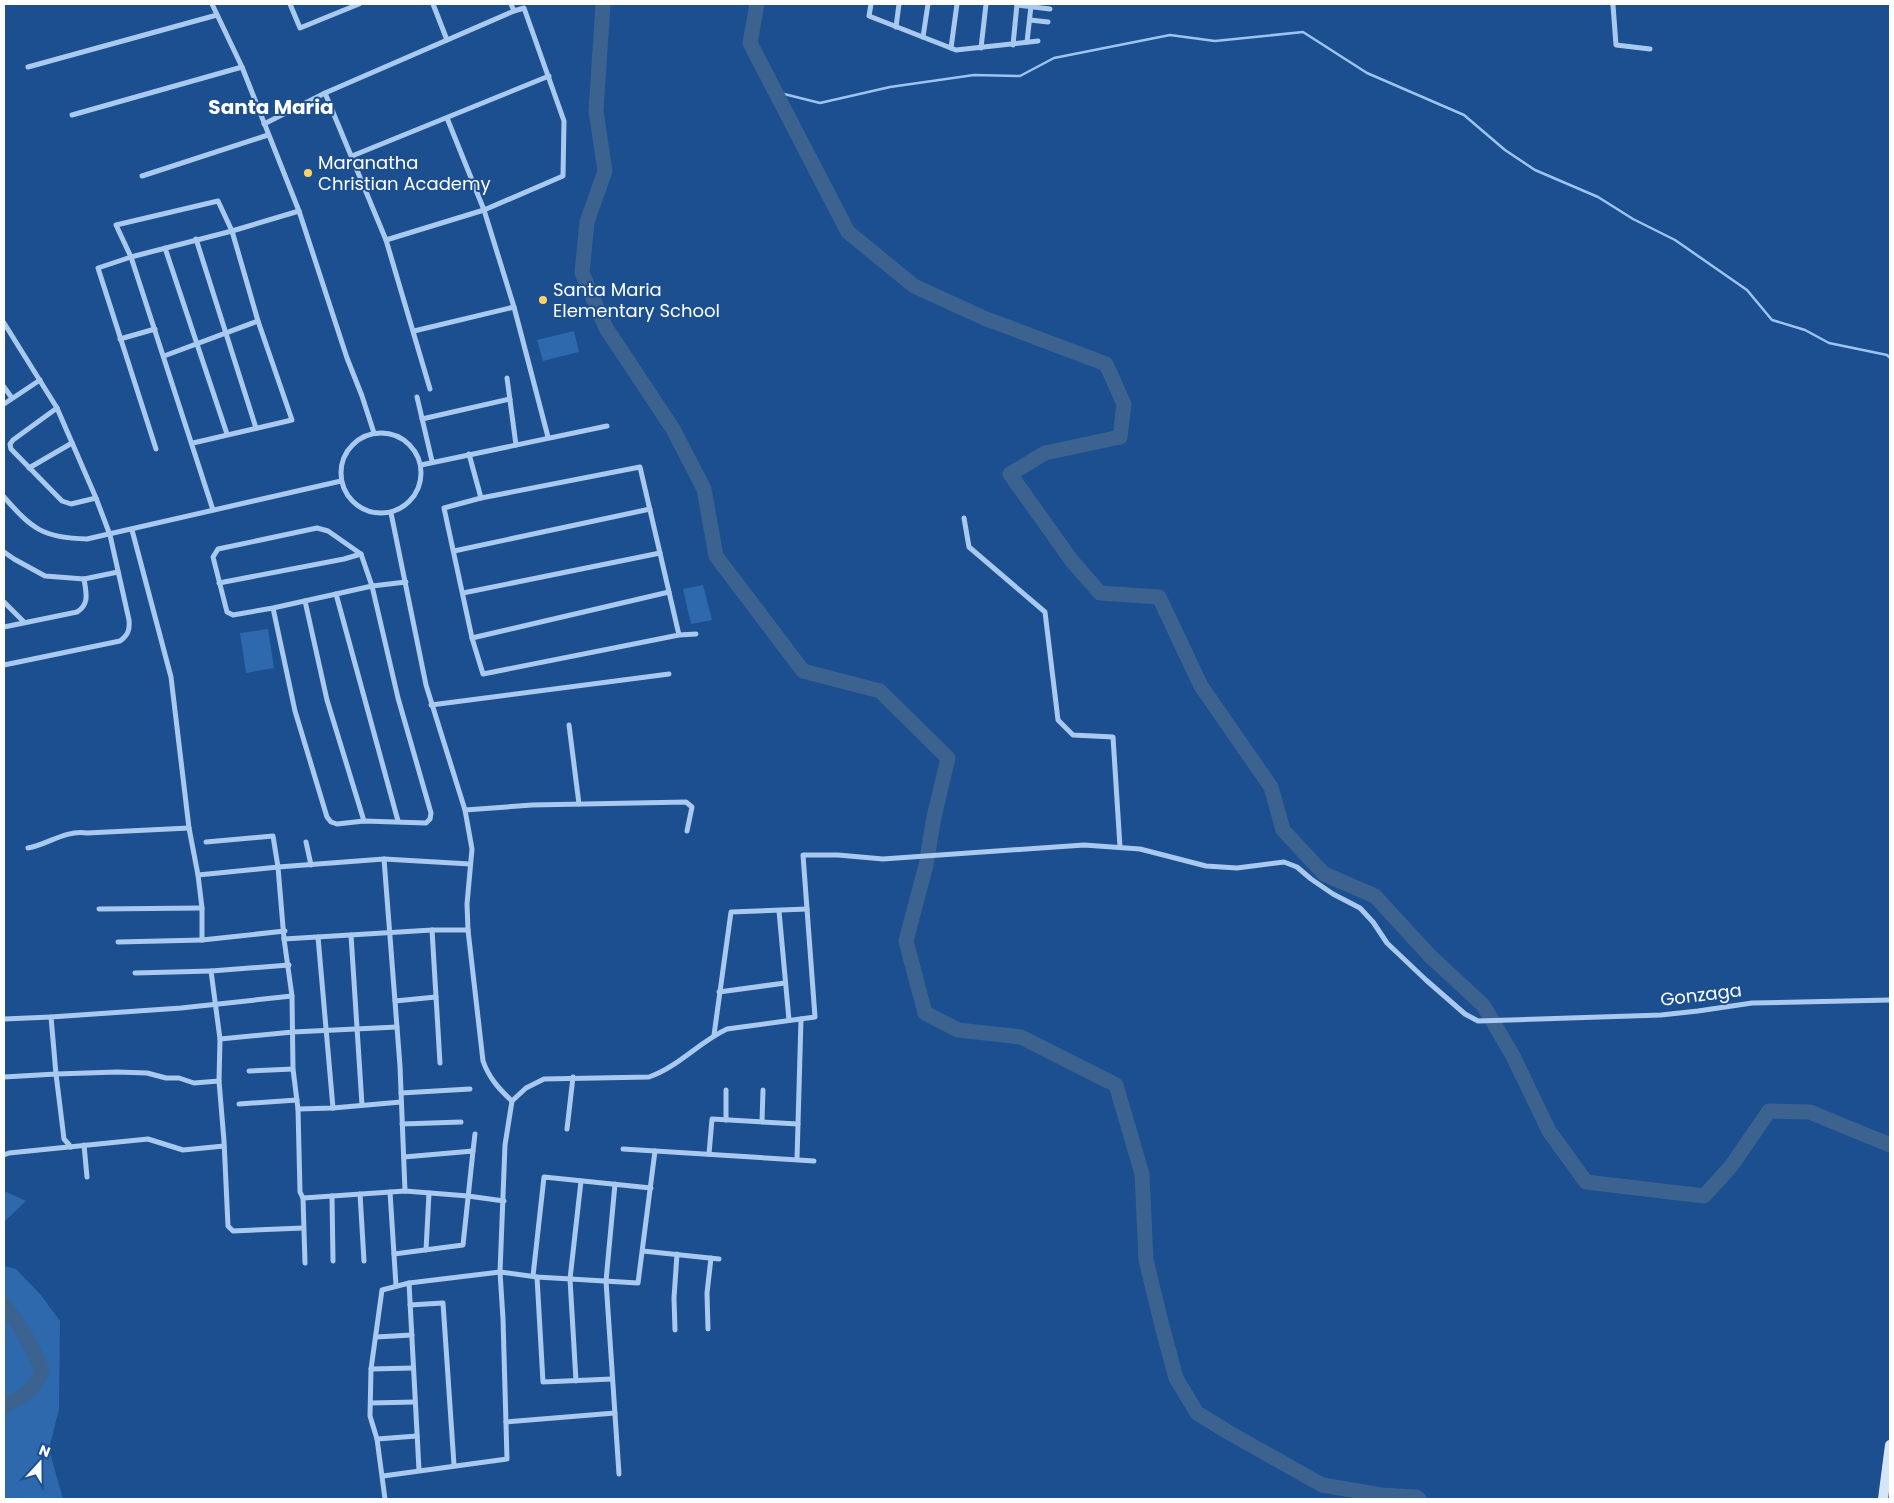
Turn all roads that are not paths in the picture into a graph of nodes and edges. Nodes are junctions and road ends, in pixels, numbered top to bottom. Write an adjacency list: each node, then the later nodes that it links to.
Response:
1 (212, 4): 16 (street)
2 (290, 4): 3 (street)
3 (359, 4)
4 (433, 4): 21 (street)
5 (511, 4): 15 (street)
6 (871, 4): 19 (street)
7 (900, 4): 19 (street)
8 (928, 4): 20 (street)
9 (956, 4): 25 (street)
10 (986, 4): 26 (street)
11 (1017, 4): 13 (street); 24 (street)
12 (1612, 4): 27 (street)
13 (1031, 6): 14 (street); 17 (street)
14 (1050, 9)
15 (514, 11): 21 (street); 30 (street)
16 (216, 15): 28 (street); 29 (street)
17 (1030, 20): 18 (street); 23 (street)
18 (1048, 22)
19 (896, 27): 20 (street)
20 (923, 37): 25 (street)
21 (447, 40): 31 (street)
22 (1038, 41): 23 (street)
23 (1027, 42): 24 (street)
24 (1012, 45): 26 (street)
25 (951, 48): 26 (street)
26 (981, 48)
27 (1650, 49)
28 (28, 67)
29 (242, 67): 32 (street); 34 (street)
30 (549, 76): 33 (street); 38 (street)
31 (325, 93): 34 (street); 36 (street)
32 (72, 115)
33 (447, 118): 36 (street); 38 (street)
34 (264, 124): 35 (street)
35 (268, 135): 37 (street); 39 (street)
36 (352, 156): 42 (street)
37 (142, 176)
38 (484, 210): 42 (street); 45 (street)
39 (299, 211): 40 (street); 66 (street)
40 (232, 231): 41 (street); 44 (street); 46 (street)
41 (196, 239): 43 (street); 50 (street)
42 (386, 240): 49 (street)
43 (165, 248): 44 (street); 52 (street)
44 (131, 257): 48 (street); 51 (street)
45 (514, 307): 49 (street); 68 (street)
46 (258, 321): 50 (street); 65 (street)
47 (4, 323): 55 (street)
48 (155, 329): 51 (street); 53 (street)
49 (414, 331): 57 (street)
50 (226, 333): 52 (street); 65 (street)
51 (120, 339): 72 (street)
52 (196, 343): 53 (street); 67 (street)
53 (164, 356): 70 (street)
54 (507, 378): 60 (street)
55 (40, 380): 59 (street); 62 (street)
56 (4, 387): 59 (street)
57 (430, 388)
58 (417, 397): 63 (street)
59 (12, 398): 61 (street)
60 (510, 399): 63 (street); 71 (street)
61 (4, 404)
62 (57, 408): 69 (street); 76 (street)
63 (422, 419): 74 (street)
64 (607, 426): 68 (street)
65 (256, 428): 67 (street)
66 (374, 433): 75 (street); 77 (street)
67 (226, 434): 70 (street)
68 (548, 437): 71 (street)
69 (72, 443): 76 (street); 79 (street)
70 (193, 443): 82 (street)
71 (516, 445): 73 (street)
72 (156, 449)
73 (469, 454): 74 (street); 80 (street)
74 (432, 461): 75 (street)
75 (421, 465): 83 (street)
76 (29, 468): 79 (street)
77 (341, 481): 82 (street); 83 (street)
78 (4, 497): 86 (street)
79 (96, 498): 86 (street)
80 (481, 498): 81 (street); 87 (street)
81 (650, 509): 87 (street); 89 (street)
82 (213, 510): 85 (street)
83 (391, 513): 93 (street)
84 (964, 518): 119 (street)
85 (132, 530): 86 (street); 115 (street)
86 (110, 535): 91 (street)
87 (454, 551): 97 (street)
88 (4, 552): 92 (street)
89 (660, 553): 96 (street); 97 (street)
90 (362, 554): 94 (street); 94 (street); 95 (street)
91 (118, 572): 92 (street); 107 (street)
92 (84, 579): 102 (street)
93 (406, 582): 95 (street); 109 (street)
94 (219, 583): 101 (street)
95 (372, 586): 98 (street); 114 (street)
96 (669, 592): 105 (street); 106 (street)
97 (463, 593): 106 (street)
98 (336, 594): 99 (street); 114 (street)
99 (306, 601): 101 (street); 113 (street)
100 (4, 602): 102 (street)
101 (273, 608): 113 (street)
102 (24, 622): 103 (street)
103 (4, 627)
104 (696, 634): 105 (street)
105 (679, 635): 106 (street)
106 (472, 638)
107 (4, 665)
108 (669, 674): 109 (street)
109 (431, 705): 112 (street)
110 (569, 725): 111 (street)
111 (579, 804): 112 (street); 116 (street)
112 (465, 810): 123 (street)
113 (364, 821): 114 (street)
114 (398, 822)
115 (190, 828): 120 (street); 125 (street)
116 (687, 832)
117 (206, 842): 124 (street)
118 (306, 842): 122 (street)
119 (1120, 847): 128 (street); 146 (street, Gonzaga)
120 (28, 848)
121 (384, 859): 122 (street); 123 (street); 133 (street)
122 (311, 864): 124 (street)
123 (470, 864): 131 (street)
124 (278, 866): 125 (street); 132 (street)
125 (198, 875): 126 (street)
126 (202, 908): 127 (street); 137 (street)
127 (99, 909)
128 (807, 909): 129 (street); 151 (street)
129 (779, 911): 142 (street); 143 (street)
130 (432, 930): 131 (street); 133 (street); 145 (street)
131 (468, 930): 171 (street)
132 (285, 931): 136 (street); 137 (street)
133 (389, 933): 134 (street); 147 (street)
134 (351, 935): 135 (street); 154 (street)
135 (318, 937): 136 (street); 155 (street)
136 (284, 939): 139 (street)
137 (202, 940): 138 (street)
138 (118, 942)
139 (289, 965): 140 (street); 144 (street)
140 (211, 971): 141 (street); 148 (street)
141 (135, 973)
142 (785, 983): 143 (street); 152 (street)
143 (719, 992): 157 (street)
144 (292, 996): 148 (street); 156 (street)
145 (436, 997): 147 (street); 159 (street)
146 (1890, 1000)
147 (395, 1001): 153 (street)
148 (215, 1005): 149 (street); 158 (street)
149 (51, 1017): 150 (street); 162 (street)
150 (4, 1018)
151 (801, 1019): 152 (street); 181 (street)
152 (789, 1020): 157 (street)
153 (397, 1027): 154 (street); 169 (street)
154 (357, 1028): 155 (street); 174 (street)
155 (326, 1030): 156 (street); 175 (street)
156 (293, 1032): 158 (street); 160 (street)
157 (714, 1035): 164 (street)
158 (220, 1039): 165 (street)
159 (440, 1063)
160 (293, 1069): 161 (street); 170 (street)
161 (249, 1071)
162 (56, 1074): 163 (street); 165 (street); 186 (street)
163 (4, 1077)
164 (573, 1077): 171 (street); 182 (street)
165 (219, 1082): 185 (street)
166 (470, 1089): 169 (street)
167 (726, 1090): 177 (street)
168 (763, 1090): 179 (street)
169 (401, 1093): 172 (street)
170 (297, 1100): 173 (street); 176 (street)
171 (512, 1101): 206 (street)
172 (401, 1102): 174 (street); 180 (street)
173 (239, 1104)
174 (362, 1105): 175 (street)
175 (333, 1108): 176 (street)
176 (298, 1109): 205 (street)
177 (726, 1120): 179 (street); 190 (street)
178 (461, 1122): 180 (street)
179 (762, 1122): 181 (street)
180 (402, 1124): 192 (street)
181 (798, 1124): 193 (street)
182 (567, 1129)
183 (475, 1134): 188 (street)
184 (84, 1145): 185 (street); 186 (street); 195 (street)
185 (224, 1146): 207 (street)
186 (71, 1147): 191 (street)
187 (623, 1149): 189 (street)
188 (473, 1151): 192 (street); 204 (street)
189 (656, 1151): 190 (street); 198 (street)
190 (709, 1154): 193 (street)
191 (4, 1155)
192 (404, 1157): 199 (street)
193 (797, 1159): 194 (street)
194 (814, 1161)
195 (87, 1177)
196 (581, 1181): 197 (street); 218 (street); 219 (street)
197 (615, 1184): 198 (street); 220 (street)
198 (651, 1188): 209 (street)
199 (405, 1191): 200 (street); 201 (street)
200 (390, 1192): 202 (street); 210 (street)
201 (429, 1193): 204 (street); 208 (street)
202 (360, 1194): 203 (street); 215 (street)
203 (332, 1196): 205 (street); 214 (street)
204 (468, 1196): 206 (street); 208 (street)
205 (303, 1198): 207 (street)
206 (504, 1201): 217 (street)
207 (303, 1228): 216 (street)
208 (426, 1250): 210 (street)
209 (642, 1250): 211 (street); 220 (street)
210 (394, 1254): 222 (street)
211 (677, 1254): 212 (street); 225 (street)
212 (710, 1258): 213 (street); 224 (street)
213 (719, 1259)
214 (333, 1261)
215 (364, 1261)
216 (305, 1263)
217 (500, 1272): 218 (street); 221 (street); 235 (street)
218 (535, 1276): 219 (street); 231 (street)
219 (570, 1279): 220 (street); 231 (street)
220 (606, 1281): 230 (street)
221 (408, 1283): 222 (street); 223 (street)
222 (396, 1286): 227 (street)
223 (410, 1305): 226 (street); 239 (street)
224 (708, 1329)
225 (675, 1330)
226 (412, 1335): 227 (street); 228 (street)
227 (376, 1337): 229 (street)
228 (413, 1368): 229 (street); 232 (street)
229 (371, 1369): 233 (street)
230 (612, 1378): 231 (street); 234 (street)
231 (576, 1381)
232 (415, 1402): 233 (street); 236 (street)
233 (371, 1403): 237 (street)
234 (615, 1413): 235 (street); 241 (street)
235 (506, 1422): 239 (street)
236 (417, 1436): 237 (street); 240 (street)
237 (377, 1439): 242 (street)
238 (1890, 1445): 244 (street)
239 (454, 1465): 240 (street)
240 (419, 1470): 242 (street)
241 (619, 1474)
242 (383, 1476): 243 (street)
243 (385, 1499)
244 (1882, 1499)

